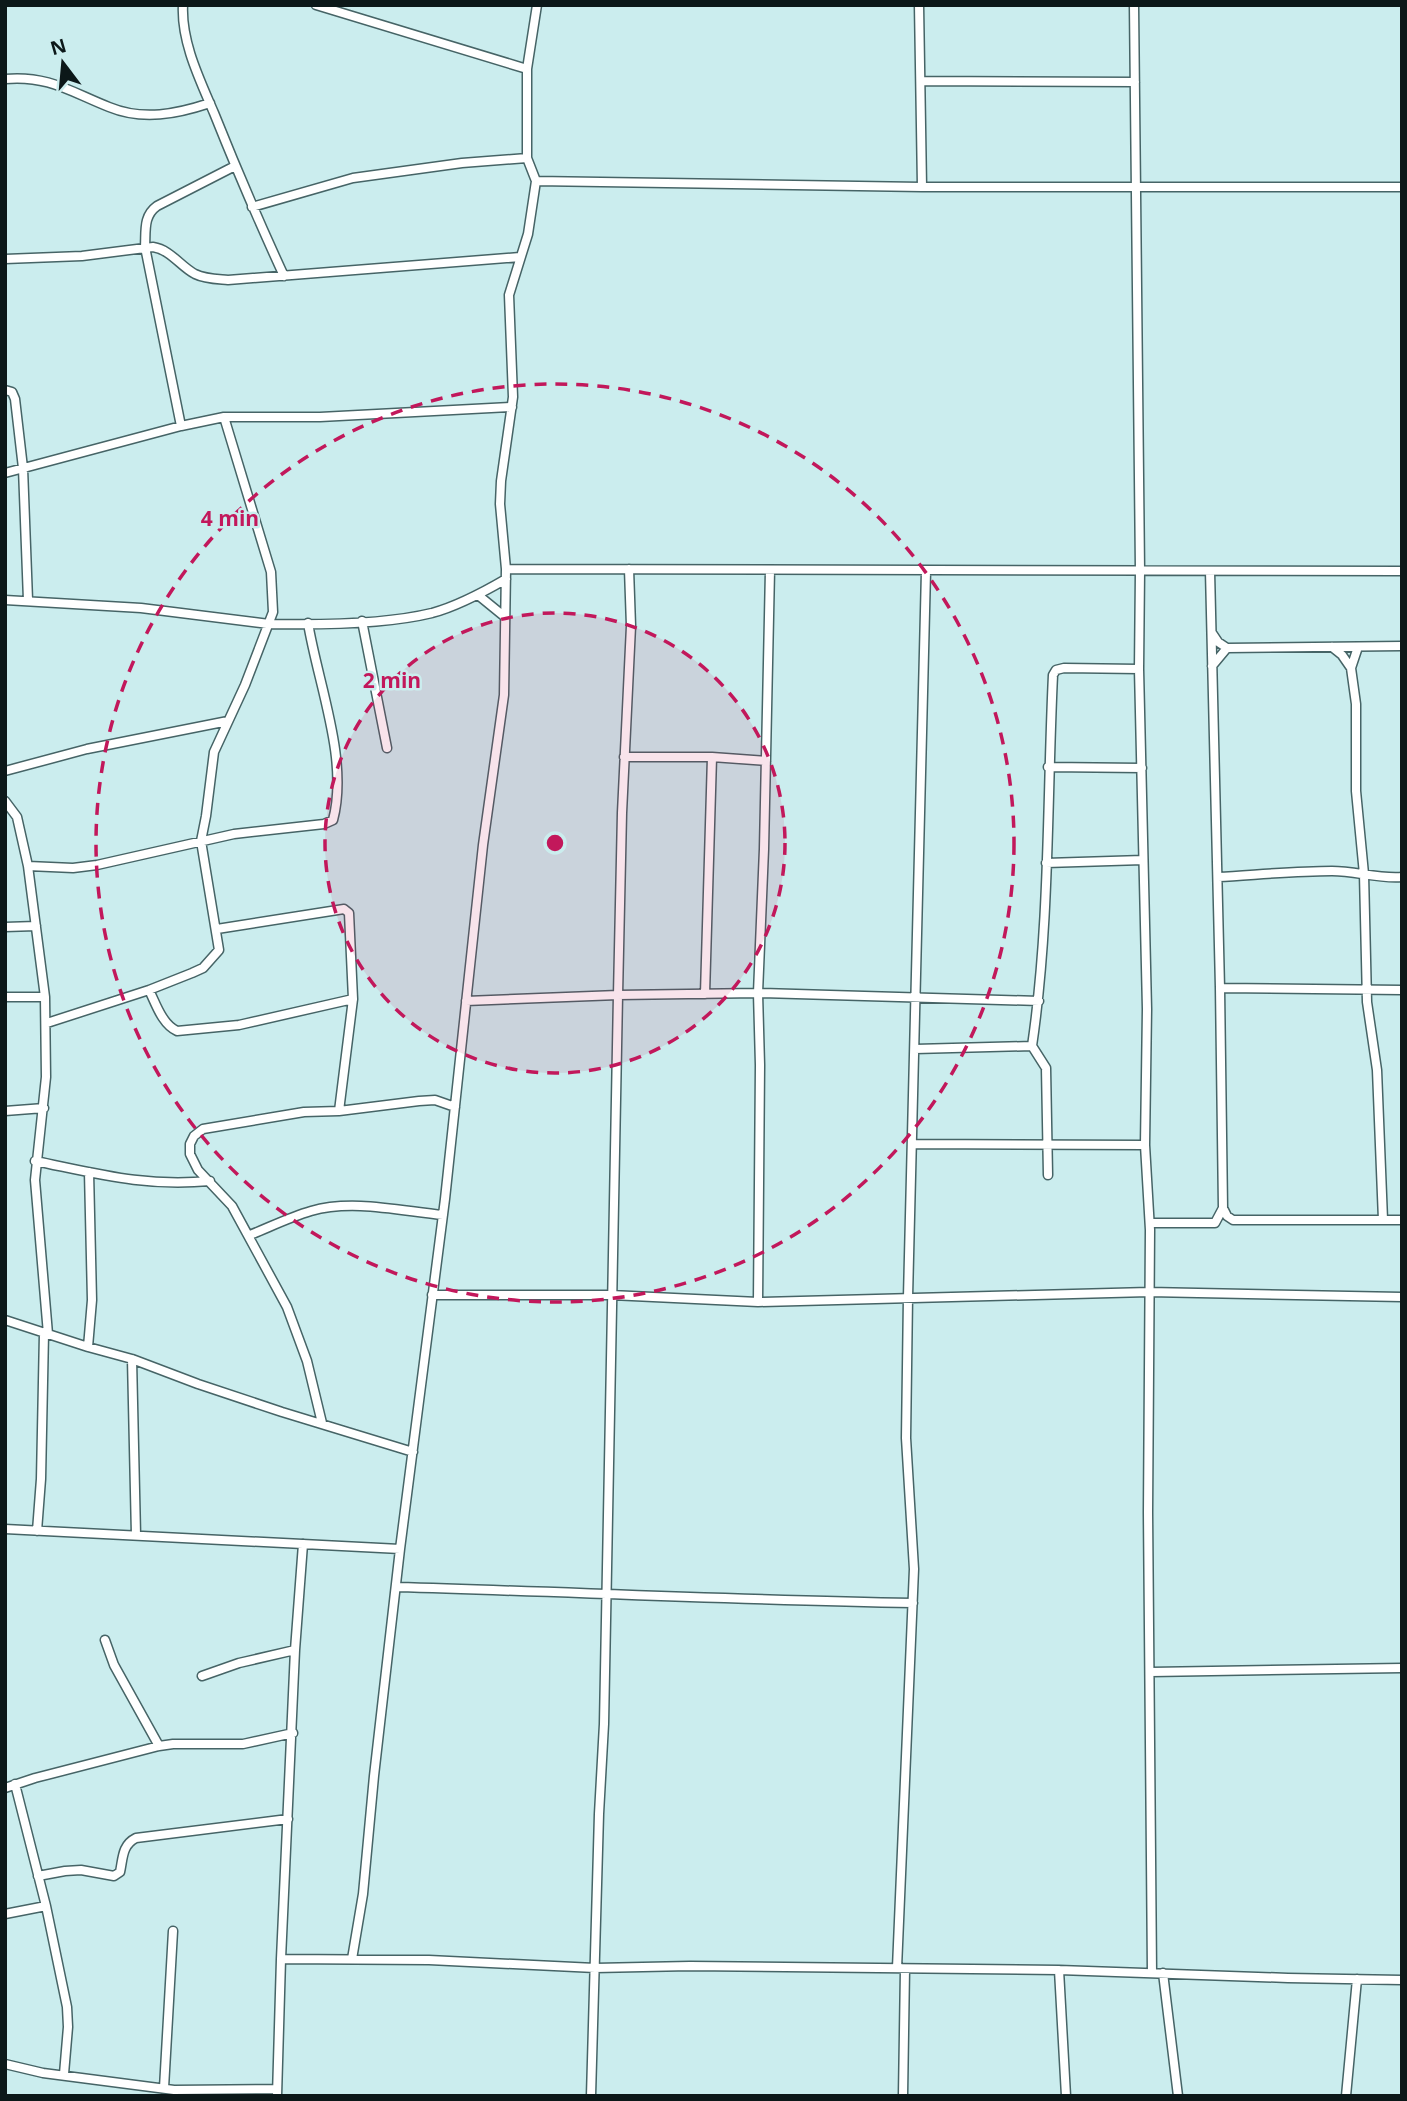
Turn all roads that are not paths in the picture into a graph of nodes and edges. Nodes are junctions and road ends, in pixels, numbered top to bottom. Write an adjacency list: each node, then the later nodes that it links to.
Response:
1 (183, 5): 10 (street)
2 (316, 5): 6 (street)
3 (537, 5): 6 (street)
4 (919, 5): 8 (street)
5 (1133, 5): 9 (street)
6 (527, 69): 11 (street)
7 (5, 79): 10 (street)
8 (921, 82): 9 (street); 14 (street)
9 (1135, 82): 16 (street)
10 (210, 103): 12 (street)
11 (527, 158): 13 (street); 17 (street)
12 (235, 166): 17 (street); 18 (street)
13 (536, 181): 14 (street); 19 (street)
14 (922, 187): 16 (street)
15 (1402, 187): 16 (street)
16 (1136, 189): 32 (street)
17 (252, 207): 21 (street)
18 (145, 247): 20 (street); 21 (street); 25 (street)
19 (520, 257): 21 (street); 23 (street)
20 (5, 259)
21 (285, 276)
22 (5, 390): 26 (street)
23 (512, 407): 24 (street); 28 (street)
24 (224, 417): 25 (street); 42 (street)
25 (181, 426): 26 (street)
26 (23, 468): 27 (street); 38 (street)
27 (5, 473)
28 (506, 569): 29 (street); 35 (street)
29 (629, 569): 30 (street); 53 (street)
30 (770, 570): 31 (street); 55 (street)
31 (926, 571): 32 (street); 77 (street)
32 (1140, 571): 33 (street); 50 (street)
33 (1210, 571): 34 (street); 43 (street)
34 (1402, 571)
35 (506, 579): 36 (street); 39 (street)
36 (478, 595): 39 (street); 40 (street)
37 (5, 600): 38 (street)
38 (28, 600): 42 (street)
39 (505, 617): 81 (street)
40 (362, 621): 41 (street); 52 (street)
41 (308, 623): 42 (street); 60 (street)
42 (269, 624): 51 (street)
43 (1211, 632): 47 (street); 48 (street)
44 (1402, 646): 46 (street)
45 (1332, 647): 46 (street); 47 (street); 49 (street)
46 (1358, 647): 49 (street)
47 (1227, 648): 48 (street)
48 (1212, 666): 65 (street)
49 (1352, 668): 64 (street)
50 (1139, 669): 56 (street); 57 (street)
51 (228, 722): 58 (street); 60 (street)
52 (387, 748)
53 (624, 757): 54 (street); 76 (street)
54 (712, 757): 55 (street); 74 (street)
55 (766, 761): 75 (street)
56 (1048, 767): 57 (street); 62 (street)
57 (1142, 768): 61 (street)
58 (5, 771)
59 (5, 801): 63 (street)
60 (201, 841): 63 (street); 69 (street)
61 (1143, 860): 62 (street); 92 (street)
62 (1046, 863): 82 (street)
63 (28, 866): 67 (street)
64 (1364, 874): 65 (street); 66 (street); 71 (street)
65 (1218, 877): 70 (street)
66 (1402, 877)
67 (36, 926): 68 (street); 79 (street)
68 (5, 927)
69 (217, 929): 72 (street); 80 (street)
70 (1220, 988): 71 (street); 97 (street)
71 (1367, 989): 73 (street); 99 (street)
72 (149, 990): 80 (street); 83 (street)
73 (1402, 990)
74 (705, 993): 75 (street); 76 (street)
75 (758, 993): 77 (street); 108 (street)
76 (618, 995): 81 (street); 104 (street)
77 (916, 996): 82 (street); 85 (street)
78 (5, 997): 79 (street)
79 (45, 997): 83 (street)
80 (353, 999): 89 (street)
81 (467, 1001): 86 (street)
82 (1039, 1001): 84 (street)
83 (47, 1023): 87 (street)
84 (1032, 1046): 85 (street); 90 (street)
85 (915, 1049): 91 (street)
86 (455, 1107): 89 (street); 98 (street)
87 (44, 1108): 88 (street); 93 (street)
88 (5, 1111)
89 (339, 1111): 96 (street)
90 (1049, 1143): 91 (street); 92 (street); 95 (street)
91 (912, 1144): 106 (street)
92 (1145, 1145): 101 (street)
93 (35, 1161): 94 (street); 110 (street)
94 (89, 1172): 96 (street); 111 (street)
95 (1048, 1175)
96 (210, 1181): 102 (street)
97 (1223, 1208): 99 (street); 101 (street)
98 (443, 1215): 102 (street); 105 (street)
99 (1383, 1220): 100 (street)
100 (1402, 1220)
101 (1150, 1223): 103 (street)
102 (250, 1235): 113 (street)
103 (1149, 1292): 106 (street); 107 (street); 126 (street)
104 (611, 1294): 105 (street); 108 (street); 121 (street)
105 (432, 1295): 114 (street)
106 (908, 1297): 108 (street); 122 (street)
107 (1402, 1297)
108 (758, 1302)
109 (5, 1320): 110 (street)
110 (46, 1334): 111 (street); 116 (street)
111 (88, 1347): 112 (street)
112 (132, 1359): 113 (street); 117 (street)
113 (322, 1423): 114 (street)
114 (413, 1452): 119 (street)
115 (5, 1529): 116 (street)
116 (37, 1531): 117 (street)
117 (136, 1535): 118 (street)
118 (303, 1544): 119 (street); 124 (street)
119 (400, 1549): 120 (street)
120 (397, 1587): 121 (street); 138 (street)
121 (607, 1593): 122 (street); 139 (street)
122 (913, 1603): 140 (street)
123 (104, 1640): 129 (street)
124 (295, 1650): 127 (street); 128 (street)
125 (1402, 1668): 126 (street)
126 (1151, 1672): 142 (street)
127 (202, 1676)
128 (293, 1733): 129 (street); 132 (street)
129 (159, 1746): 130 (street)
130 (15, 1784): 131 (street); 133 (street)
131 (5, 1788)
132 (288, 1819): 133 (street); 137 (street)
133 (38, 1876): 134 (street)
134 (46, 1906): 135 (street); 147 (street)
135 (5, 1914)
136 (173, 1931): 148 (street)
137 (281, 1959): 138 (street); 150 (street)
138 (352, 1959): 139 (street)
139 (595, 1968): 140 (street); 151 (street)
140 (901, 1969): 141 (street); 152 (street)
141 (1059, 1970): 142 (street); 153 (street)
142 (1152, 1973): 143 (street)
143 (1163, 1973): 144 (street); 154 (street)
144 (1357, 1979): 145 (street); 155 (street)
145 (1402, 1980)
146 (5, 2064): 147 (street)
147 (64, 2074): 148 (street)
148 (164, 2088): 149 (street)
149 (174, 2093): 150 (street)
150 (277, 2093)
151 (591, 2096)
152 (903, 2096)
153 (1066, 2096)
154 (1178, 2096)
155 (1346, 2096)

